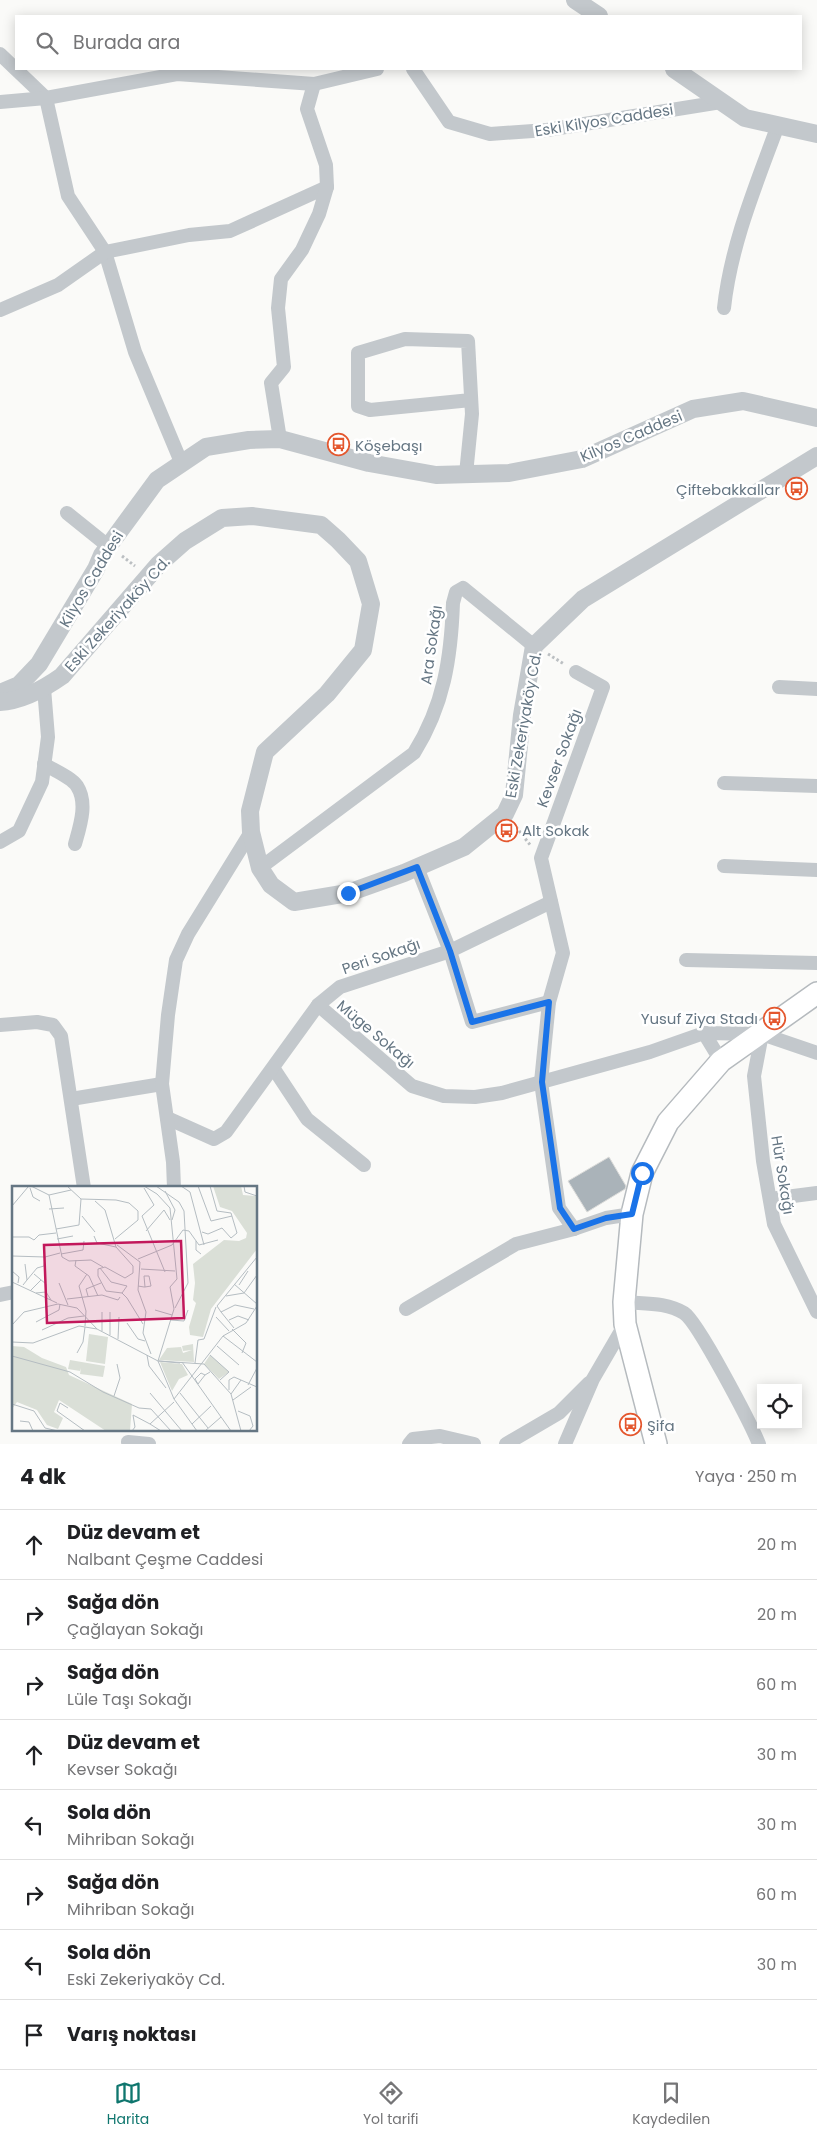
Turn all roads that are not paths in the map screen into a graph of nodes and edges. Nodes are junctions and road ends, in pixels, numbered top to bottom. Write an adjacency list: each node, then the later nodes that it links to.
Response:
1 (575, 0): 2 (street)
2 (598, 15)
3 (0, 54): 4 (street)
4 (15, 68)
5 (17, 70): 10 (street)
6 (373, 70): 9 (street)
7 (414, 70): 12 (street, Eski Kilyos Caddesi)
8 (675, 70): 12 (street)
9 (314, 84): 10 (street); 15 (street)
10 (46, 98): 11 (street); 16 (street)
11 (0, 102)
12 (722, 102): 13 (street)
13 (778, 125): 14 (street); 17 (street)
14 (817, 134)
15 (327, 187): 16 (street); 21 (street)
16 (105, 252): 18 (street); 23 (street)
17 (724, 308)
18 (0, 310)
19 (471, 400): 19 (street); 24 (street)
20 (817, 418): 24 (street, Kilyos Caddesi)
21 (280, 439): 23 (street, Kilyos Caddesi); 24 (street, Kilyos Caddesi)
22 (817, 456): 27 (street, Eski Zekeriyaköy Cd.)
23 (181, 462): 26 (street, Kilyos Caddesi)
24 (466, 474)
25 (67, 513): 26 (street)
26 (114, 550): 32 (street, Kilyos Caddesi)
27 (534, 646): 41 (street, Eski Zekeriyaköy Cd.); 42 (street, Ara Sokağı)
28 (576, 672): 44 (street, Kevser Sokağı)
29 (779, 687): 31 (street)
30 (44, 688): 33 (street, Eski Zekeriyaköy Cd.); 34 (street); 37 (street, Eski Zekeriyaköy Cd.)
31 (817, 689)
32 (0, 692)
33 (0, 702)
34 (44, 764): 38 (street); 39 (street)
35 (724, 783): 36 (street)
36 (817, 786)
37 (251, 832): 42 (street, Eski Zekeriyaköy Cd.); 58 (street)
38 (0, 842)
39 (75, 844)
40 (724, 866): 43 (street)
41 (417, 867): 42 (street, Eski Zekeriyaköy Cd.); 45 (street)
42 (260, 868)
43 (817, 870)
44 (551, 902): 45 (street, Peri Sokağı); 49 (street)
45 (450, 951): 49 (street); 50 (street, Peri Sokağı)
46 (686, 960): 47 (street)
47 (817, 963)
48 (817, 993): 53 (main road)
49 (549, 1002): 57 (street)
50 (318, 1006): 56 (street, Peri Sokağı); 57 (street, Müge Sokağı)
51 (0, 1025): 59 (street)
52 (704, 1033): 53 (street, Müge Sokağı); 55 (street); 57 (street, Müge Sokağı)
53 (762, 1034): 54 (street, Müge Sokağı); 55 (main road); 65 (street, Hür Sokağı)
54 (817, 1053)
55 (721, 1060): 66 (main road)
56 (274, 1069): 60 (street, Peri Sokağı); 61 (street)
57 (542, 1082): 67 (street)
58 (162, 1084): 59 (street); 60 (street)
59 (71, 1099): 62 (street)
60 (167, 1118): 63 (street)
61 (364, 1165)
62 (84, 1186)
63 (174, 1186)
64 (817, 1193): 65 (street)
65 (770, 1199): 70 (street, Hür Sokağı)
66 (632, 1214): 67 (street); 68 (main road)
67 (574, 1229): 69 (street)
68 (624, 1302): 71 (main road); 80 (street)
69 (406, 1309)
70 (817, 1312)
71 (625, 1324): 72 (street); 79 (main road)
72 (593, 1380): 77 (street); 78 (street)
73 (127, 1439): 74 (street)
74 (149, 1444)
75 (409, 1444): 76 (street)
76 (474, 1444)
77 (506, 1444)
78 (565, 1444)
79 (656, 1444)
80 (759, 1444)

